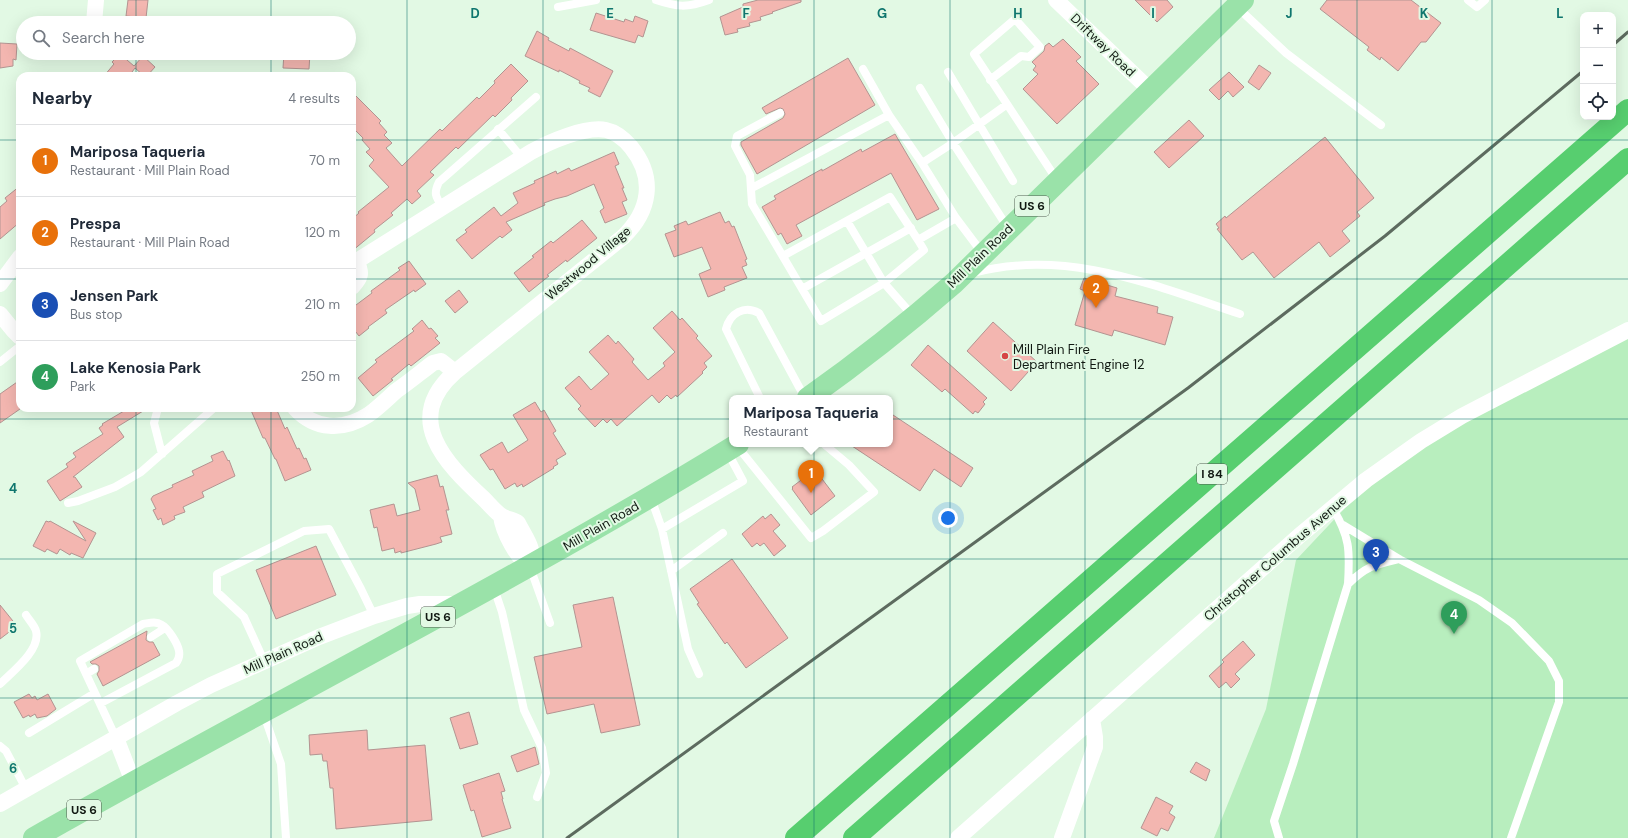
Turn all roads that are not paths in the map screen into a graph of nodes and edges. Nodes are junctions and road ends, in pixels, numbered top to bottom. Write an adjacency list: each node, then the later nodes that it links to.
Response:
1 (96, 0): 10 (street)
2 (596, 0): 9 (lane)
3 (656, 0): 4 (lane)
4 (709, 0)
5 (1056, 0): 15 (street, Driftway Road)
6 (1468, 0): 7 (lane)
7 (1485, 0)
8 (1240, 3): 15 (main road, Mill Plain Road / US 6); 22 (lane)
9 (558, 7)
10 (95, 16)
11 (863, 69): 20 (lane)
12 (948, 72): 21 (lane)
13 (990, 80): 13 (lane); 17 (lane)
14 (920, 88): 24 (lane)
15 (1150, 90): 28 (main road, Mill Plain Road / US 6)
16 (536, 96): 23 (lane)
17 (1006, 105): 21 (lane); 28 (lane)
18 (1628, 110): 100 (highway, I 84)
19 (780, 113): 30 (lane)
20 (889, 115): 27 (lane); 30 (lane)
21 (980, 124): 24 (lane); 29 (lane)
22 (1380, 125)
23 (498, 129): 25 (lane); 31 (lane)
24 (953, 143): 27 (lane); 35 (lane)
25 (522, 158): 31 (street, Westwood Village); 55 (street, Westwood Village)
26 (1628, 159): 101 (highway)
27 (922, 163): 32 (lane)
28 (1057, 180): 35 (main road, Mill Plain Road / US 6)
29 (1012, 181)
30 (752, 188): 39 (lane)
31 (443, 208): 41 (street, Westwood Village)
32 (956, 218): 36 (lane); 38 (lane)
33 (847, 221): 34 (lane); 37 (lane); 39 (lane)
34 (911, 228): 36 (lane); 37 (lane)
35 (1008, 229): 38 (main road, Mill Plain Road / US 6)
36 (918, 240): 44 (lane)
37 (867, 254): 44 (lane); 47 (lane)
38 (983, 254): 45 (main road, Mill Plain Road / US 6)
39 (783, 256): 47 (lane)
40 (16, 262): 46 (street)
41 (356, 262)
42 (356, 265): 43 (street, Westwood Village)
43 (356, 282)
44 (884, 283): 47 (lane); 50 (lane)
45 (954, 283): 49 (lane); 50 (main road, Mill Plain Road / US 6)
46 (0, 284)
47 (802, 289)
48 (0, 314): 52 (street)
49 (1240, 314)
50 (914, 318): 58 (main road, Mill Plain Road / US 6)
51 (1628, 330): 67 (street, Christopher Columbus Avenue)
52 (16, 333)
53 (16, 349): 54 (lane)
54 (0, 362)
55 (455, 372): 61 (street); 72 (street, Westwood Village)
56 (759, 395): 57 (lane)
57 (805, 395)
58 (811, 395)
59 (157, 412): 64 (lane)
60 (209, 412): 64 (lane)
61 (299, 412)
62 (734, 447): 63 (lane); 65 (main road, Mill Plain Road / US 6); 69 (lane)
63 (828, 447)
64 (162, 454): 66 (lane)
65 (650, 497): 69 (lane); 72 (main road, Mill Plain Road / US 6)
66 (68, 503)
67 (1332, 507): 68 (lane); 90 (street, Christopher Columbus Avenue)
68 (1343, 525): 71 (lane); 74 (lane)
69 (662, 529): 73 (lane)
70 (723, 533): 73 (lane)
71 (1399, 559): 74 (lane); 105 (lane)
72 (530, 567): 75 (main road, Mill Plain Road / US 6); 79 (lane)
73 (671, 571): 85 (lane)
74 (1348, 584): 104 (lane)
75 (493, 587): 76 (main road, Mill Plain Road / US 6); 96 (lane)
76 (462, 604): 78 (street, Mill Plain Road); 89 (main road, Mill Plain Road / US 6)
77 (26, 615): 86 (lane)
78 (374, 616): 82 (street, Mill Plain Road); 82 (lane)
79 (550, 624)
80 (165, 628): 81 (lane); 84 (lane); 88 (lane)
81 (150, 637)
82 (264, 661): 92 (street, Mill Plain Road)
83 (94, 669): 84 (lane)
84 (86, 674): 87 (lane)
85 (700, 674)
86 (0, 684)
87 (95, 693): 88 (lane); 91 (lane)
88 (101, 703): 92 (lane)
89 (263, 711): 94 (main road, Mill Plain Road / US 6); 99 (lane)
90 (1092, 719): 102 (street, Christopher Columbus Avenue); 103 (street)
91 (28, 733)
92 (116, 738): 94 (street); 95 (street, Mill Plain Road)
93 (0, 746): 95 (lane)
94 (133, 782): 98 (main road, Mill Plain Road / US 6)
95 (26, 789): 97 (street, Mill Plain Road)
96 (537, 797)
97 (0, 804)
98 (34, 838)
99 (286, 838)
100 (796, 838)
101 (854, 838)
102 (958, 838)
103 (1062, 838)
104 (1279, 838)
105 (1511, 838)

